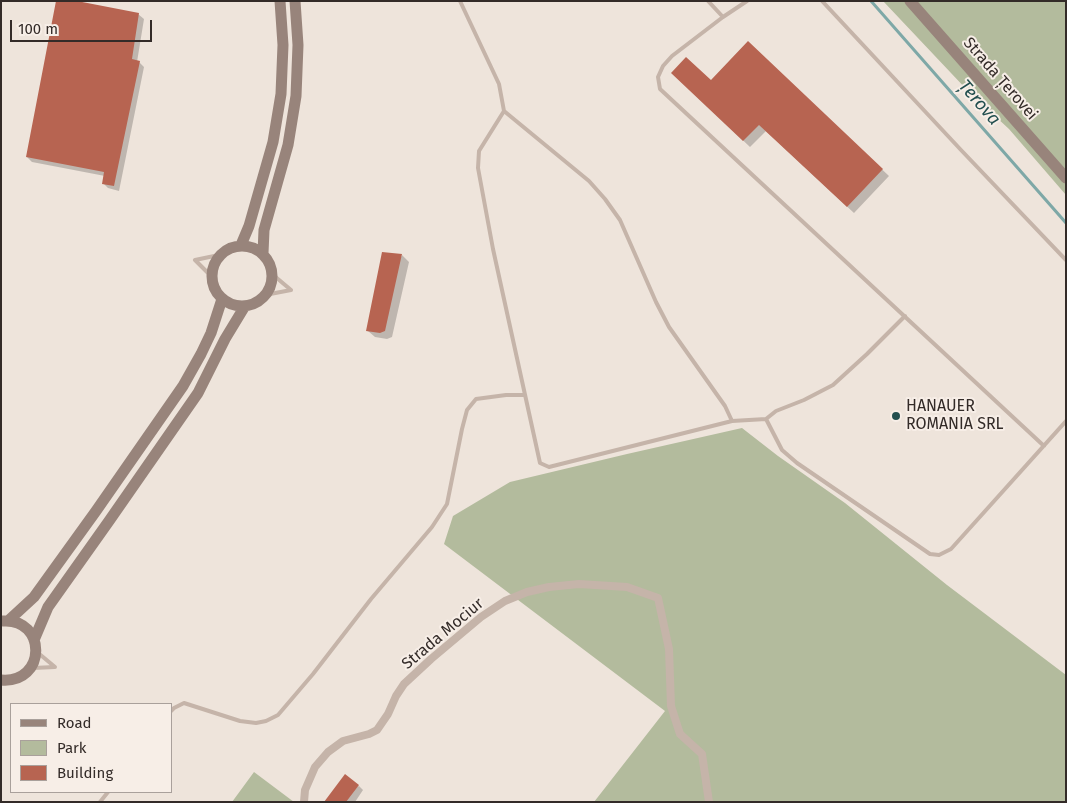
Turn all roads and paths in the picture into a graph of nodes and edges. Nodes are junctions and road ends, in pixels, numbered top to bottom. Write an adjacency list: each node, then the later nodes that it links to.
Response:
1 (280, 1): 11 (street)
2 (295, 1): 12 (street)
3 (460, 1): 9 (lane)
4 (708, 1): 8 (lane)
5 (747, 1): 8 (lane)
6 (822, 1): 14 (lane)
7 (910, 1): 10 (street, Strada Țerovei)
8 (723, 17): 20 (lane)
9 (504, 111): 21 (lane); 23 (lane)
10 (1066, 178)
11 (241, 245): 12 (street); 13 (street)
12 (263, 253): 15 (street)
13 (219, 255): 16 (street); 16 (lane)
14 (1066, 260)
15 (272, 274): 17 (street); 17 (lane)
16 (212, 278): 18 (street)
17 (265, 295): 19 (street)
18 (222, 299): 19 (street); 26 (street)
19 (245, 306): 27 (street)
20 (905, 316): 22 (lane); 25 (lane)
21 (524, 395): 23 (lane); 30 (lane)
22 (766, 419): 23 (lane); 25 (lane)
23 (732, 420)
24 (1066, 421): 25 (lane)
25 (1044, 446)
26 (5, 621): 27 (street)
27 (35, 646): 28 (street); 28 (lane)
28 (30, 668): 29 (street)
29 (1, 680)
30 (172, 710)
31 (304, 802): 32 (street, Strada Mociur)
32 (708, 802)

